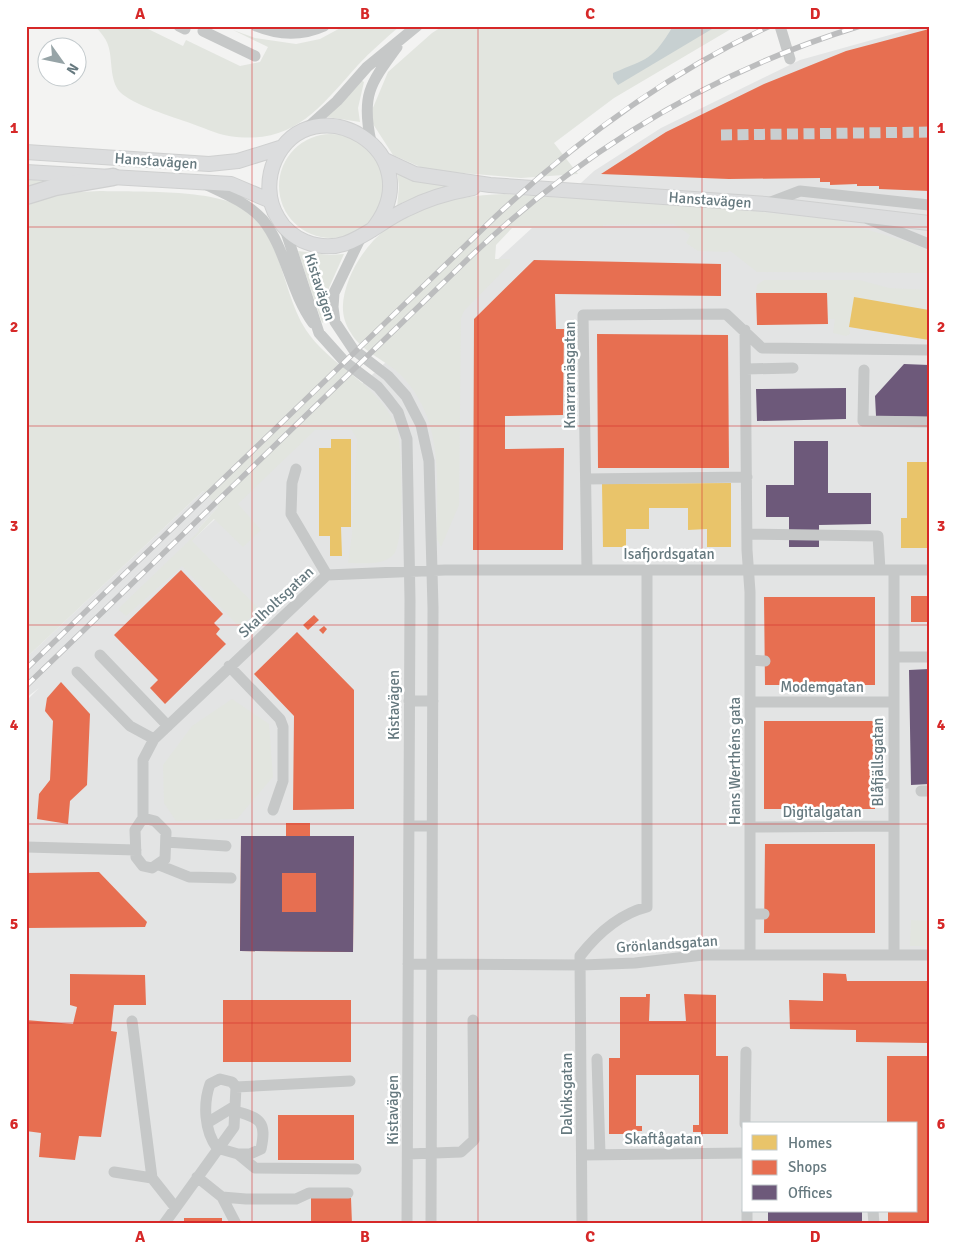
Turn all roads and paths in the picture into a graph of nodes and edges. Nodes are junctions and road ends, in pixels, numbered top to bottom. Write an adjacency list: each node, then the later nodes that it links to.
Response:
1 (205, 26): 7 (street)
2 (256, 26): 3 (street)
3 (324, 26)
4 (417, 26): 6 (street)
5 (780, 26): 8 (street)
6 (407, 34): 9 (street); 10 (street)
7 (255, 56)
8 (790, 59)
9 (301, 132): 10 (main road, Hanstavägen); 11 (main road, Hanstavägen)
10 (372, 142): 13 (main road, Hanstavägen)
11 (283, 147): 12 (main road, Hanstavägen); 19 (main road, Hanstavägen)
12 (26, 152)
13 (385, 160): 17 (main road, Hanstavägen); 25 (main road, Hanstavägen)
14 (26, 172): 15 (main road, Hanstavägen)
15 (113, 177): 16 (main road, Hanstavägen); 18 (highway)
16 (201, 182): 19 (main road, Hanstavägen); 29 (street)
17 (490, 185): 20 (main road, Hanstavägen); 25 (main road, Hanstavägen)
18 (26, 196)
19 (271, 201): 24 (main road, Hanstavägen)
20 (766, 204): 21 (street); 22 (main road, Hanstavägen)
21 (929, 205)
22 (857, 214): 23 (main road, Hanstavägen); 27 (street)
23 (929, 223)
24 (284, 226): 26 (main road, Hanstavägen); 29 (street, Kistavägen)
25 (372, 230): 26 (main road, Hanstavägen)
26 (360, 239): 46 (street, Kistavägen)
27 (929, 244)
28 (745, 330): 30 (street, Knarrarnäsgatan); 32 (street); 37 (street, Knarrarnäsgatan)
29 (319, 333): 45 (street, Kistavägen)
30 (929, 350)
31 (793, 368): 32 (street)
32 (746, 369): 36 (street)
33 (864, 370): 34 (street)
34 (929, 422)
35 (296, 469): 47 (street)
36 (747, 477): 37 (street); 38 (street)
37 (586, 480): 40 (street, Knarrarnäsgatan)
38 (747, 534): 39 (street); 42 (street)
39 (748, 569): 41 (street, Isafjordsgatan); 42 (street, Isafjordsgatan); 51 (street, Hans Werthéns gata)
40 (587, 570): 41 (street, Isafjordsgatan); 46 (street, Isafjordsgatan)
41 (647, 570): 82 (street)
42 (880, 570): 43 (street, Isafjordsgatan)
43 (894, 570): 44 (street, Isafjordsgatan); 49 (street, Blåfjällsgatan)
44 (929, 570)
45 (409, 571): 46 (street, Isafjordsgatan); 47 (street, Skalholtsgatan); 55 (street, Kistavägen)
46 (432, 571): 56 (street, Kistavägen)
47 (327, 575): 53 (street, Skalholtsgatan)
48 (100, 655): 59 (street)
49 (894, 657): 50 (street); 58 (street, Blåfjällsgatan)
50 (929, 657)
51 (750, 660): 52 (street); 57 (street, Hans Werthéns gata)
52 (764, 661)
53 (229, 666): 59 (street, Skalholtsgatan); 63 (street)
54 (76, 672): 60 (street)
55 (409, 701): 56 (street); 65 (street, Kistavägen)
56 (433, 701): 66 (street, Kistavägen)
57 (751, 702): 58 (street, Modemgatan); 68 (street, Hans Werthéns gata)
58 (893, 702): 62 (street, Blåfjällsgatan)
59 (168, 726): 60 (street, Skalholtsgatan)
60 (154, 739): 64 (street, Skalholtsgatan)
61 (875, 782): 62 (street)
62 (893, 783): 67 (street, Blåfjällsgatan)
63 (273, 810)
64 (144, 818): 69 (street); 72 (street, Skalholtsgatan)
65 (409, 826): 66 (street); 80 (street, Kistavägen)
66 (432, 826): 81 (street, Kistavägen)
67 (893, 826): 68 (street, Digitalgatan); 78 (street, Blåfjällsgatan)
68 (750, 827): 75 (street, Hans Werthéns gata)
69 (166, 842): 70 (street); 73 (street)
70 (226, 846)
71 (26, 848): 72 (street)
72 (136, 850): 73 (street)
73 (159, 865): 74 (street)
74 (231, 878)
75 (750, 914): 76 (street); 77 (street, Hans Werthéns gata)
76 (764, 914)
77 (750, 954): 78 (street, Grönlandsgatan); 82 (street, Grönlandsgatan)
78 (894, 954): 79 (street, Grönlandsgatan)
79 (929, 955)
80 (408, 964): 81 (street, Grönlandsgatan); 96 (street, Kistavägen)
81 (432, 965): 82 (street, Grönlandsgatan); 93 (street, Kistavägen)
82 (582, 965): 98 (street, Dalviksgatan)
83 (473, 1020): 93 (street)
84 (132, 1021): 102 (street)
85 (746, 1052): 90 (street)
86 (597, 1059): 97 (street)
87 (350, 1081): 88 (street)
88 (236, 1087): 89 (street); 91 (street)
89 (235, 1109): 91 (street); 92 (street); 95 (street)
90 (745, 1122)
91 (207, 1123): 92 (street)
92 (217, 1148): 95 (street); 101 (street)
93 (431, 1153): 96 (street); 109 (street, Kistavägen)
94 (742, 1153): 97 (street, Skaftågatan)
95 (238, 1154): 99 (street)
96 (408, 1154): 108 (street, Kistavägen)
97 (600, 1154): 98 (street, Skaftågatan)
98 (583, 1155): 110 (street, Dalviksgatan)
99 (356, 1169)
100 (114, 1172): 102 (street)
101 (197, 1177): 104 (street); 105 (street)
102 (152, 1178): 105 (street)
103 (348, 1193): 104 (street)
104 (222, 1196): 107 (street)
105 (175, 1207): 106 (street)
106 (164, 1224)
107 (236, 1224)
108 (407, 1224)
109 (431, 1224)
110 (582, 1224)

